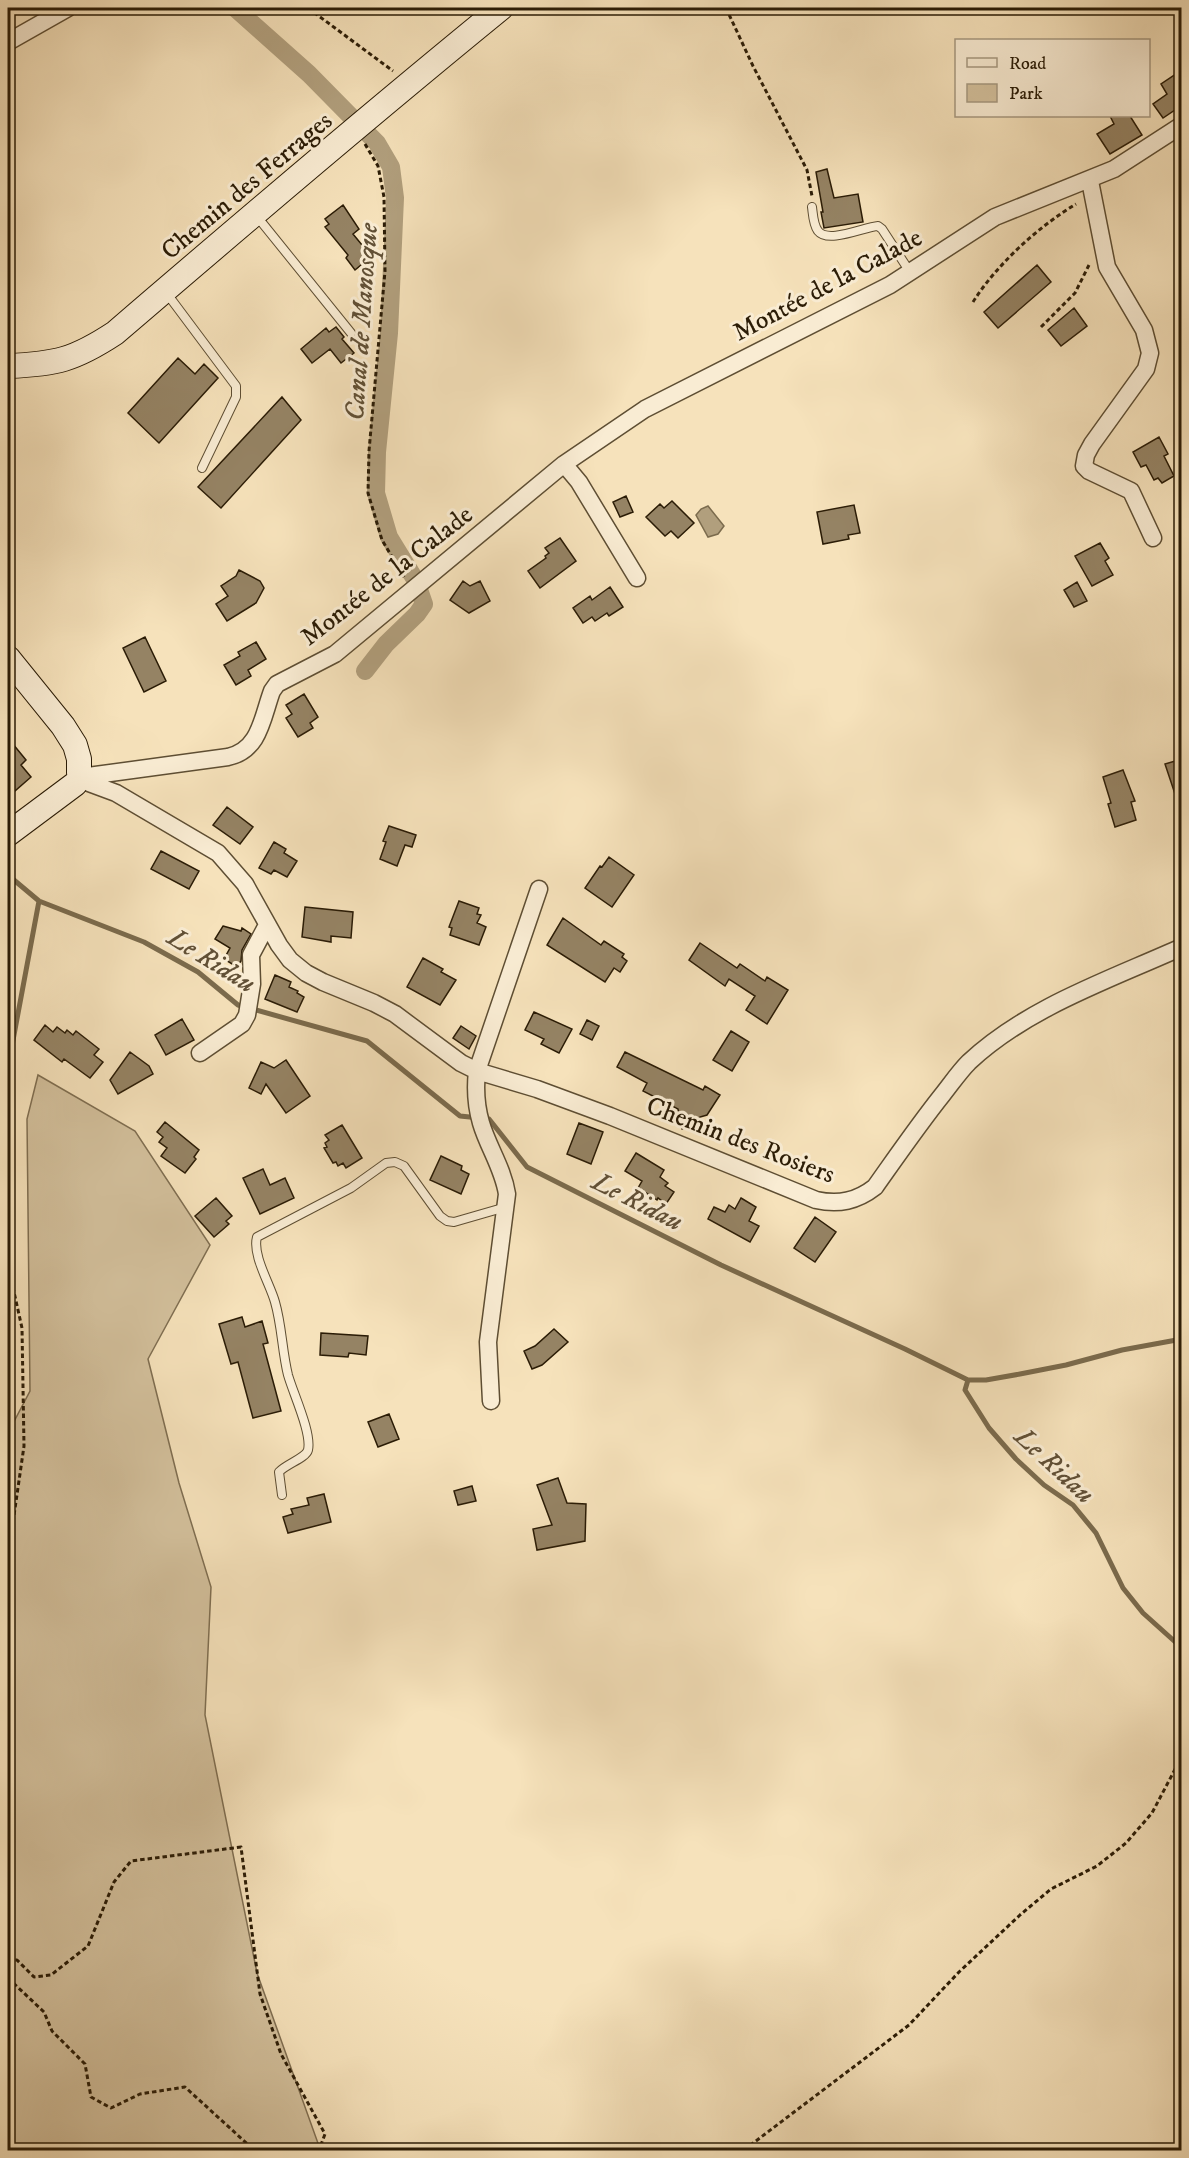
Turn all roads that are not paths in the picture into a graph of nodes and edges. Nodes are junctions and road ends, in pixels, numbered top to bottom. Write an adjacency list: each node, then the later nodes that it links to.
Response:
1 (68, 8): 3 (street)
2 (501, 8): 7 (street, Chemin des Ferrages)
3 (8, 42)
4 (1182, 125): 5 (street, Montée de la Calade)
5 (1091, 187): 8 (street, Montée de la Calade); 14 (street)
6 (812, 207): 8 (lane)
7 (255, 214): 9 (street, Chemin des Ferrages); 10 (lane)
8 (910, 272): 12 (street, Montée de la Calade)
9 (165, 291): 11 (street, Chemin des Ferrages); 13 (lane)
10 (351, 333)
11 (8, 366)
12 (564, 464): 15 (street); 17 (street, Montée de la Calade)
13 (202, 468)
14 (1153, 538)
15 (637, 578)
16 (8, 658): 17 (street)
17 (83, 779): 18 (street); 20 (street, Chemin des Rosiers)
18 (8, 834)
19 (539, 889): 23 (street)
20 (267, 925): 22 (street); 23 (street, Chemin des Rosiers)
21 (1182, 947): 23 (street, Chemin des Rosiers)
22 (200, 1053)
23 (477, 1071): 24 (street)
24 (506, 1207): 25 (street); 26 (lane)
25 (491, 1401)
26 (282, 1495)

